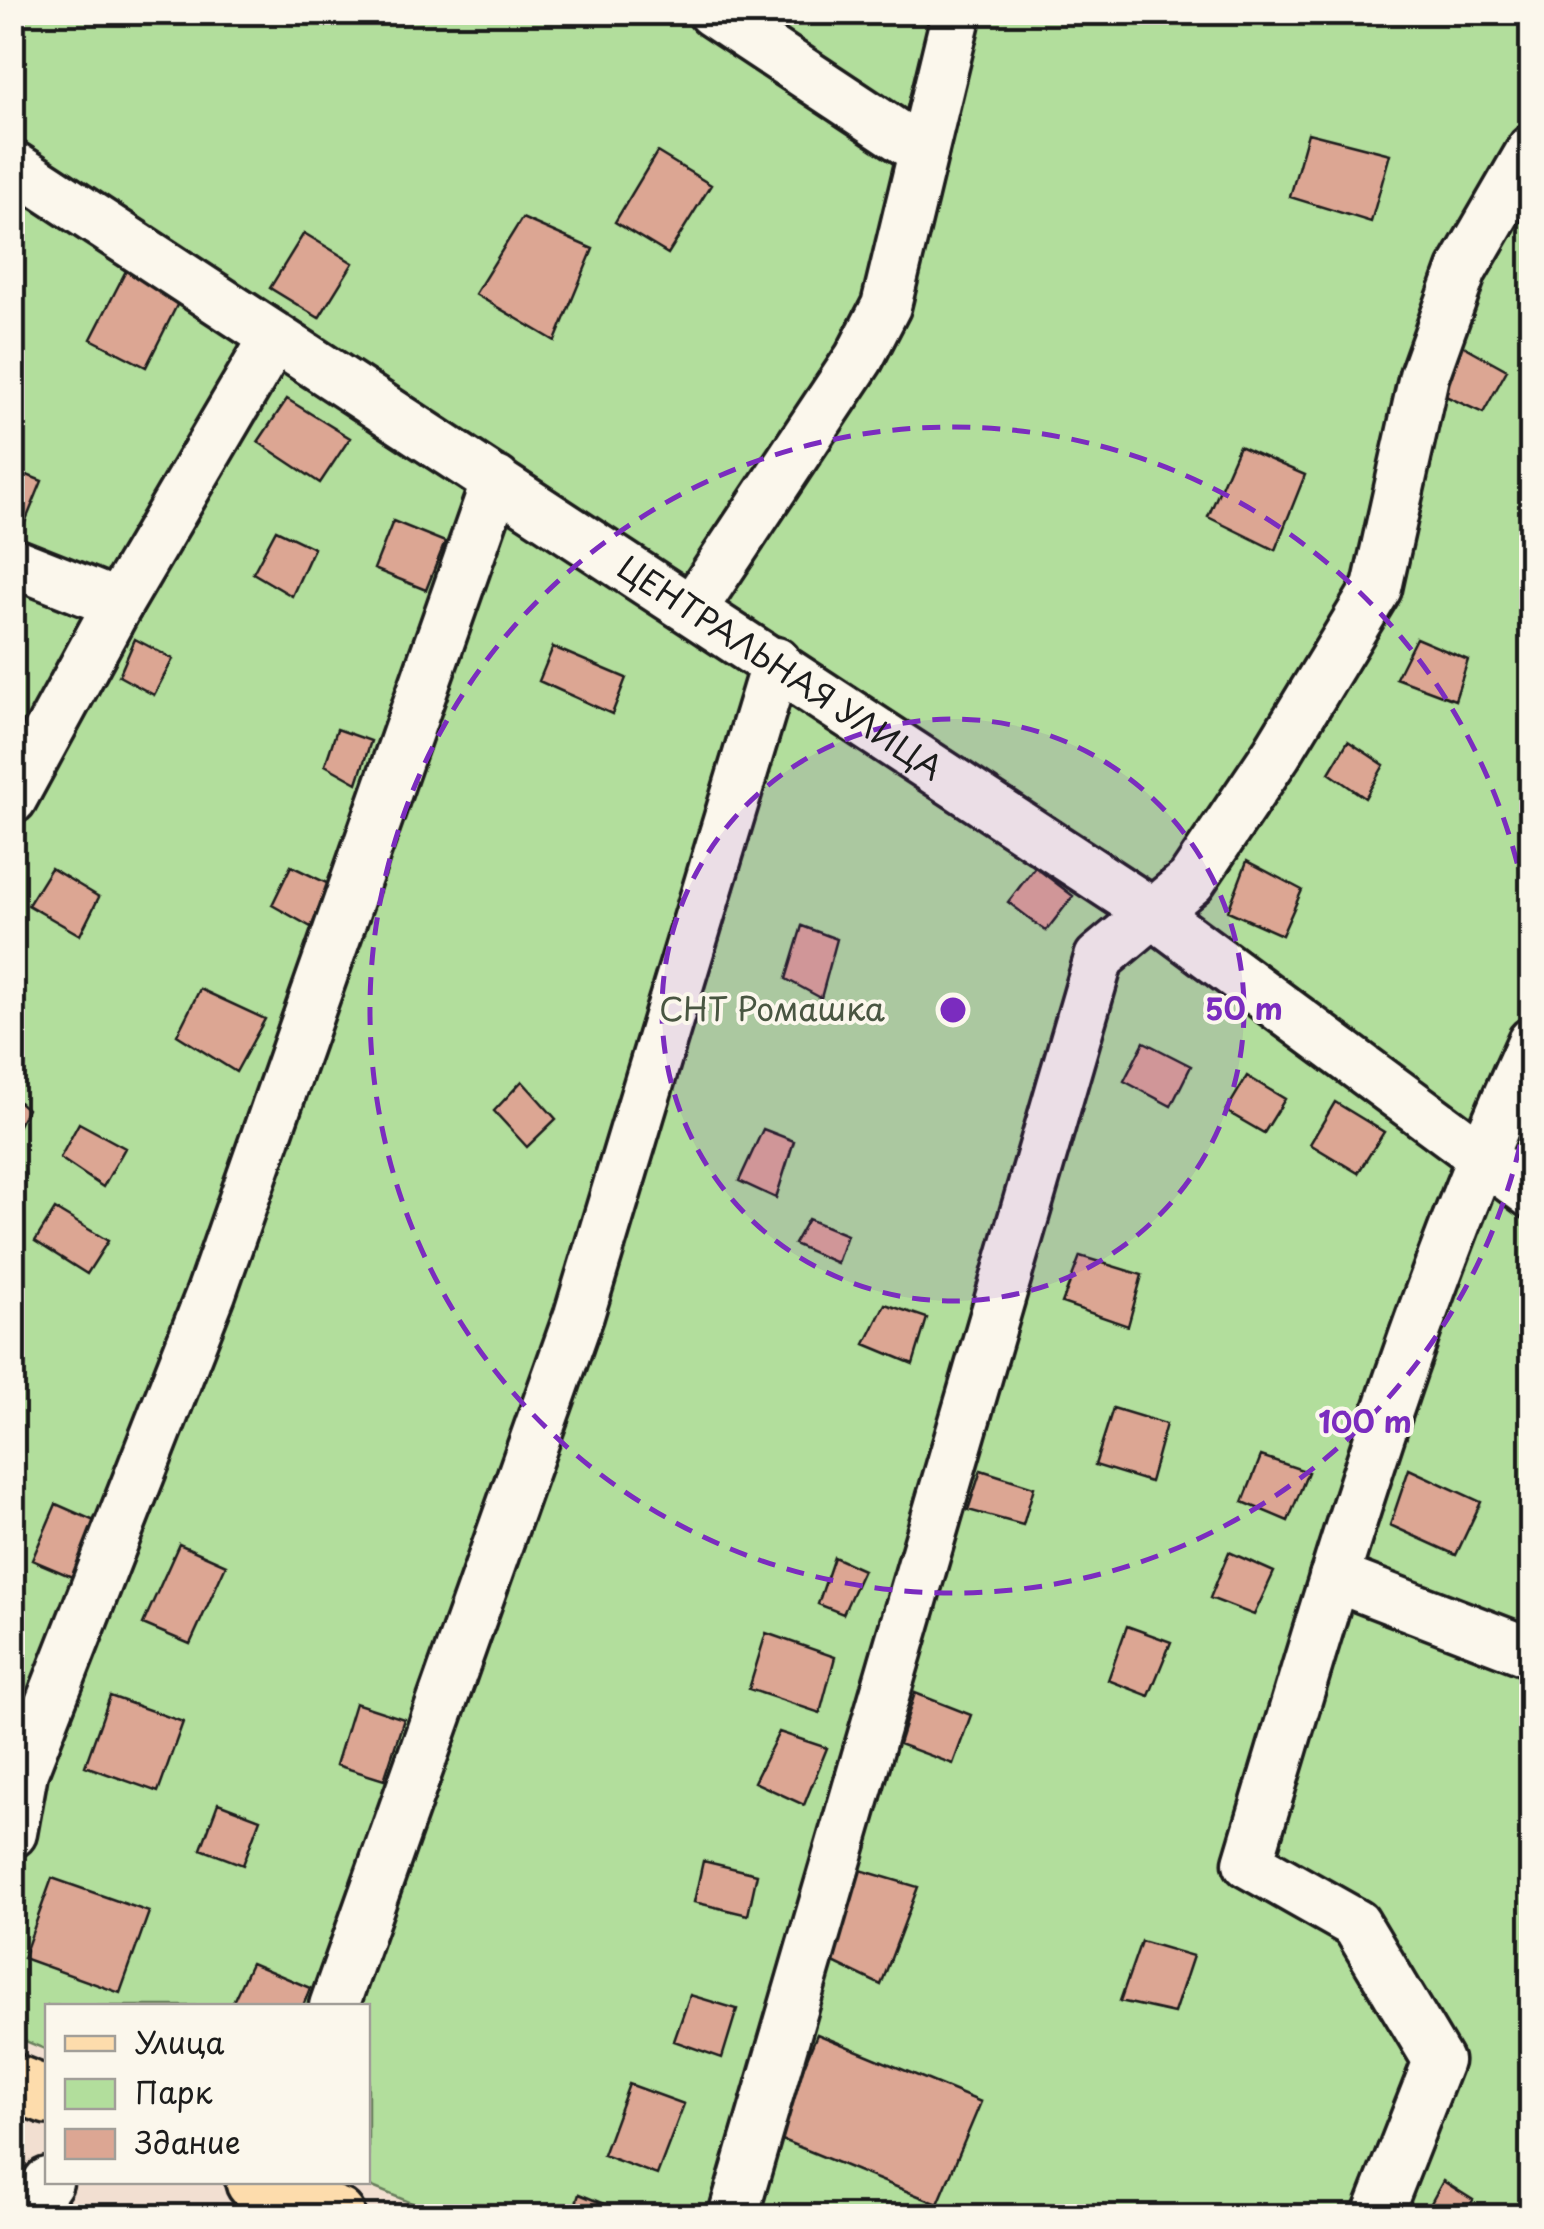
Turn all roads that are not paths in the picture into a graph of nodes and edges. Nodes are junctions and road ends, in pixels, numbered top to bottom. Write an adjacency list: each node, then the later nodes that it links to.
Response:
1 (712, 12): 4 (street)
2 (956, 12): 4 (street)
3 (1532, 150): 13 (street)
4 (924, 152): 10 (street)
5 (12, 165): 6 (street, ЦЕНТРАЛЬНАЯ УЛИЦА)
6 (273, 340): 7 (street, ЦЕНТРАЛЬНАЯ УЛИЦА); 9 (street)
7 (496, 481): 10 (street, ЦЕНТРАЛЬНАЯ УЛИЦА); 19 (street)
8 (12, 562): 9 (street)
9 (118, 604): 12 (street)
10 (693, 608): 11 (street, ЦЕНТРАЛЬНАЯ УЛИЦА)
11 (776, 662): 13 (street, ЦЕНТРАЛЬНАЯ УЛИЦА); 20 (street)
12 (12, 799)
13 (1150, 911): 15 (street, ЦЕНТРАЛЬНАЯ УЛИЦА); 27 (street)
14 (1532, 1042): 15 (street)
15 (1479, 1158): 16 (street, ЦЕНТРАЛЬНАЯ УЛИЦА); 17 (street)
16 (1532, 1194)
17 (1334, 1577): 18 (street); 28 (street)
18 (1532, 1653)
19 (12, 1832)
20 (335, 2004)
21 (12, 2082): 22 (main road)
22 (45, 2095)
23 (47, 2184): 25 (street)
24 (265, 2184): 26 (main road)
25 (24, 2216)
26 (337, 2216)
27 (732, 2216)
28 (1377, 2216)

